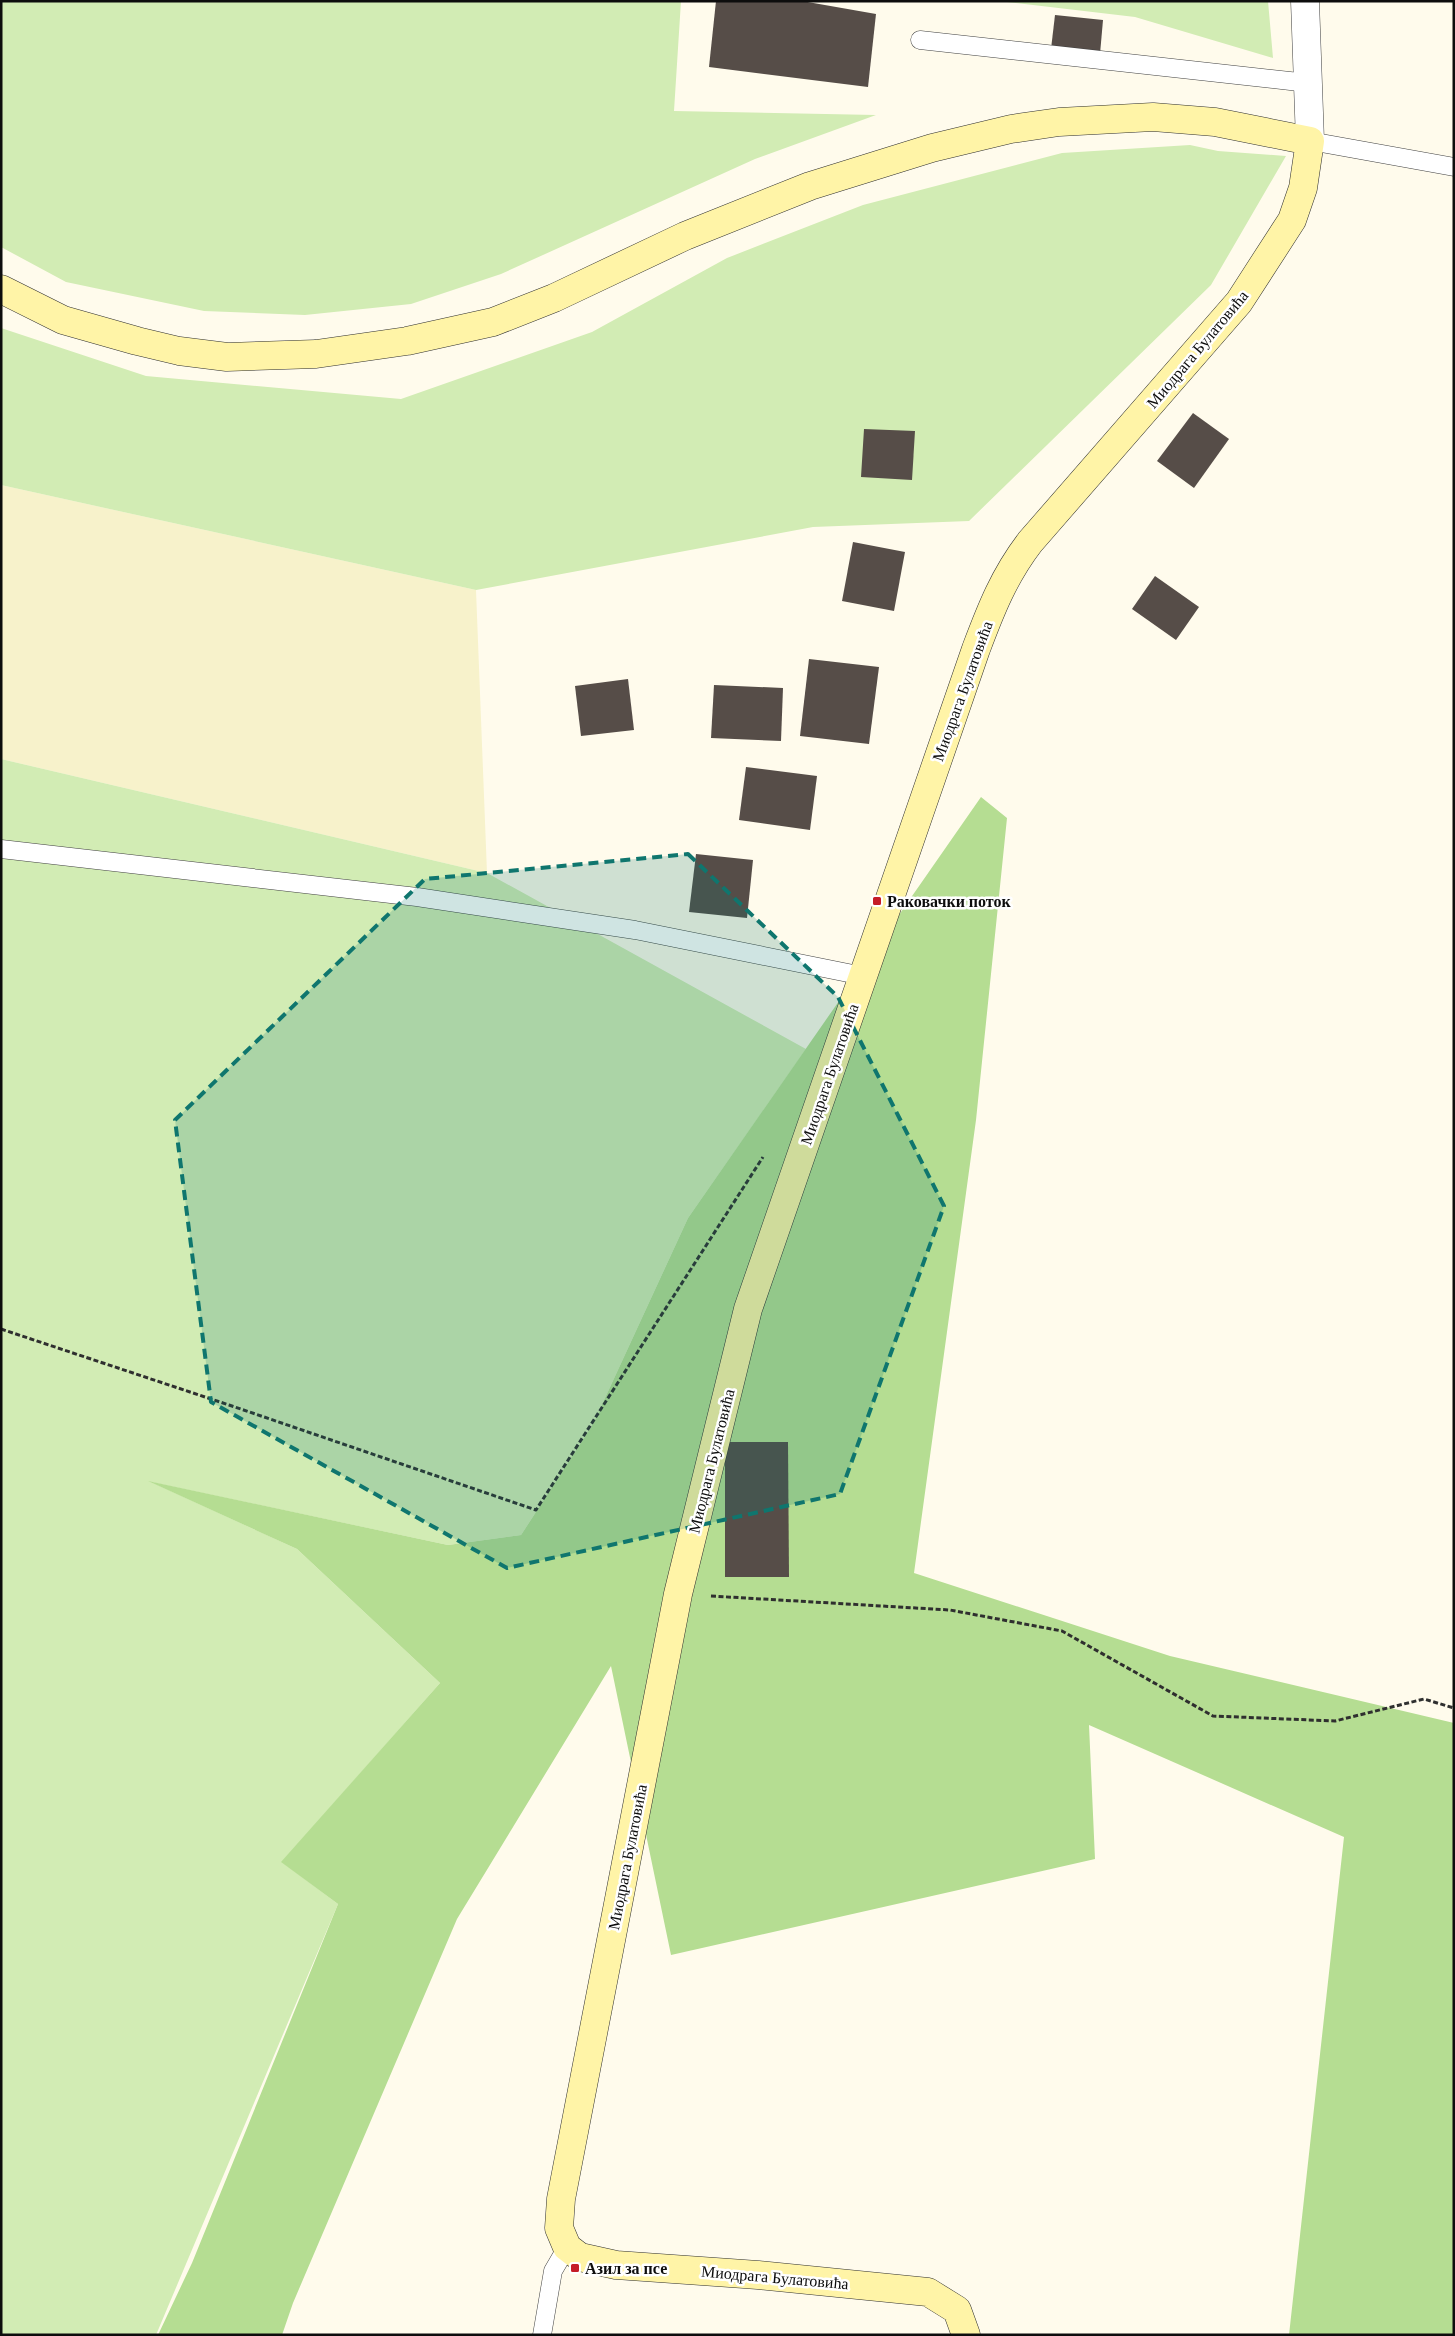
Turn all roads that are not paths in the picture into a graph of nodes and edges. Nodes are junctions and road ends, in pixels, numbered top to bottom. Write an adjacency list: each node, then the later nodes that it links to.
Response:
1 (1305, 1): 3 (street, Миодрага Булатовића)
2 (920, 40): 3 (lane)
3 (1308, 83): 4 (street, Миодрага Булатовића)
4 (1310, 141): 5 (lane); 6 (street); 8 (street, Миодрага Булатовића)
5 (1454, 167)
6 (1, 289)
7 (1, 849): 8 (lane)
8 (863, 976): 9 (street, Миодрага Булатовића)
9 (567, 2246): 10 (lane); 11 (street, Миодрага Булатовића)
10 (542, 2335)
11 (966, 2335)

